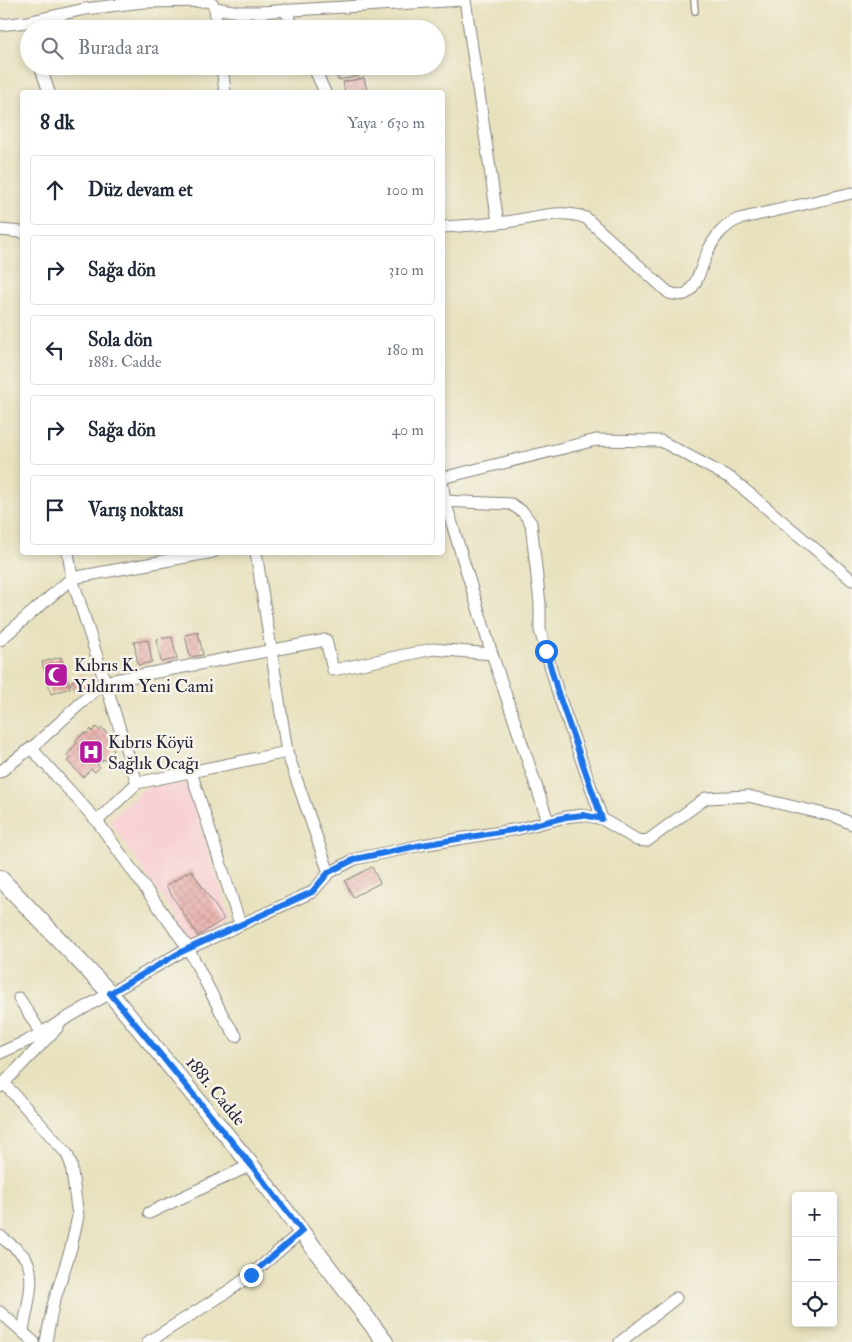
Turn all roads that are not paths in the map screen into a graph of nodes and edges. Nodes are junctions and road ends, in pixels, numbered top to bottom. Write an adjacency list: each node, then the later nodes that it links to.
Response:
1 (464, 0): 4 (street); 18 (street)
2 (694, 0): 5 (lane)
3 (211, 3): 4 (street); 6 (street); 7 (street)
4 (285, 10): 8 (street)
5 (695, 10)
6 (48, 20)
7 (215, 20)
8 (290, 20)
9 (0, 25): 10 (street)
10 (20, 26)
11 (43, 75): 14 (street)
12 (223, 75): 15 (street)
13 (317, 75): 16 (street)
14 (48, 90)
15 (226, 90)
16 (324, 90)
17 (852, 193): 18 (street)
18 (498, 223): 19 (street)
19 (445, 228)
20 (0, 230): 21 (street)
21 (20, 232)
22 (445, 479): 29 (street)
23 (445, 501): 39 (street)
24 (445, 504): 32 (street)
25 (68, 555): 28 (street)
26 (197, 555): 28 (street)
27 (256, 555): 31 (street)
28 (72, 578): 30 (street); 33 (street)
29 (852, 580)
30 (0, 640)
31 (270, 650): 32 (street); 33 (street); 35 (street)
32 (492, 654): 41 (street)
33 (104, 682): 34 (street); 38 (street)
34 (31, 748): 36 (street); 40 (street)
35 (287, 752): 37 (street); 43 (street)
36 (0, 772)
37 (191, 772): 38 (street); 45 (street)
38 (138, 782): 40 (street)
39 (602, 819): 41 (street); 42 (street)
40 (97, 821): 46 (street)
41 (548, 821): 43 (street)
42 (852, 824)
43 (329, 872): 45 (street)
44 (0, 878): 47 (street, 1881. Cadde)
45 (240, 924): 46 (street)
46 (188, 948): 47 (street); 51 (street)
47 (110, 993): 49 (street); 54 (street, 1881. Cadde)
48 (19, 998): 50 (street)
49 (68, 1017): 50 (street); 53 (street)
50 (41, 1033): 52 (street)
51 (236, 1036)
52 (0, 1053)
53 (2, 1085): 61 (street)
54 (251, 1165): 55 (street); 56 (street, 1881. Cadde)
55 (149, 1213)
56 (302, 1231): 62 (street); 63 (street, 1881. Cadde)
57 (0, 1236): 60 (street)
58 (676, 1298): 64 (street)
59 (0, 1312): 60 (street)
60 (27, 1338)
61 (46, 1342)
62 (148, 1342)
63 (385, 1342)
64 (620, 1342)

